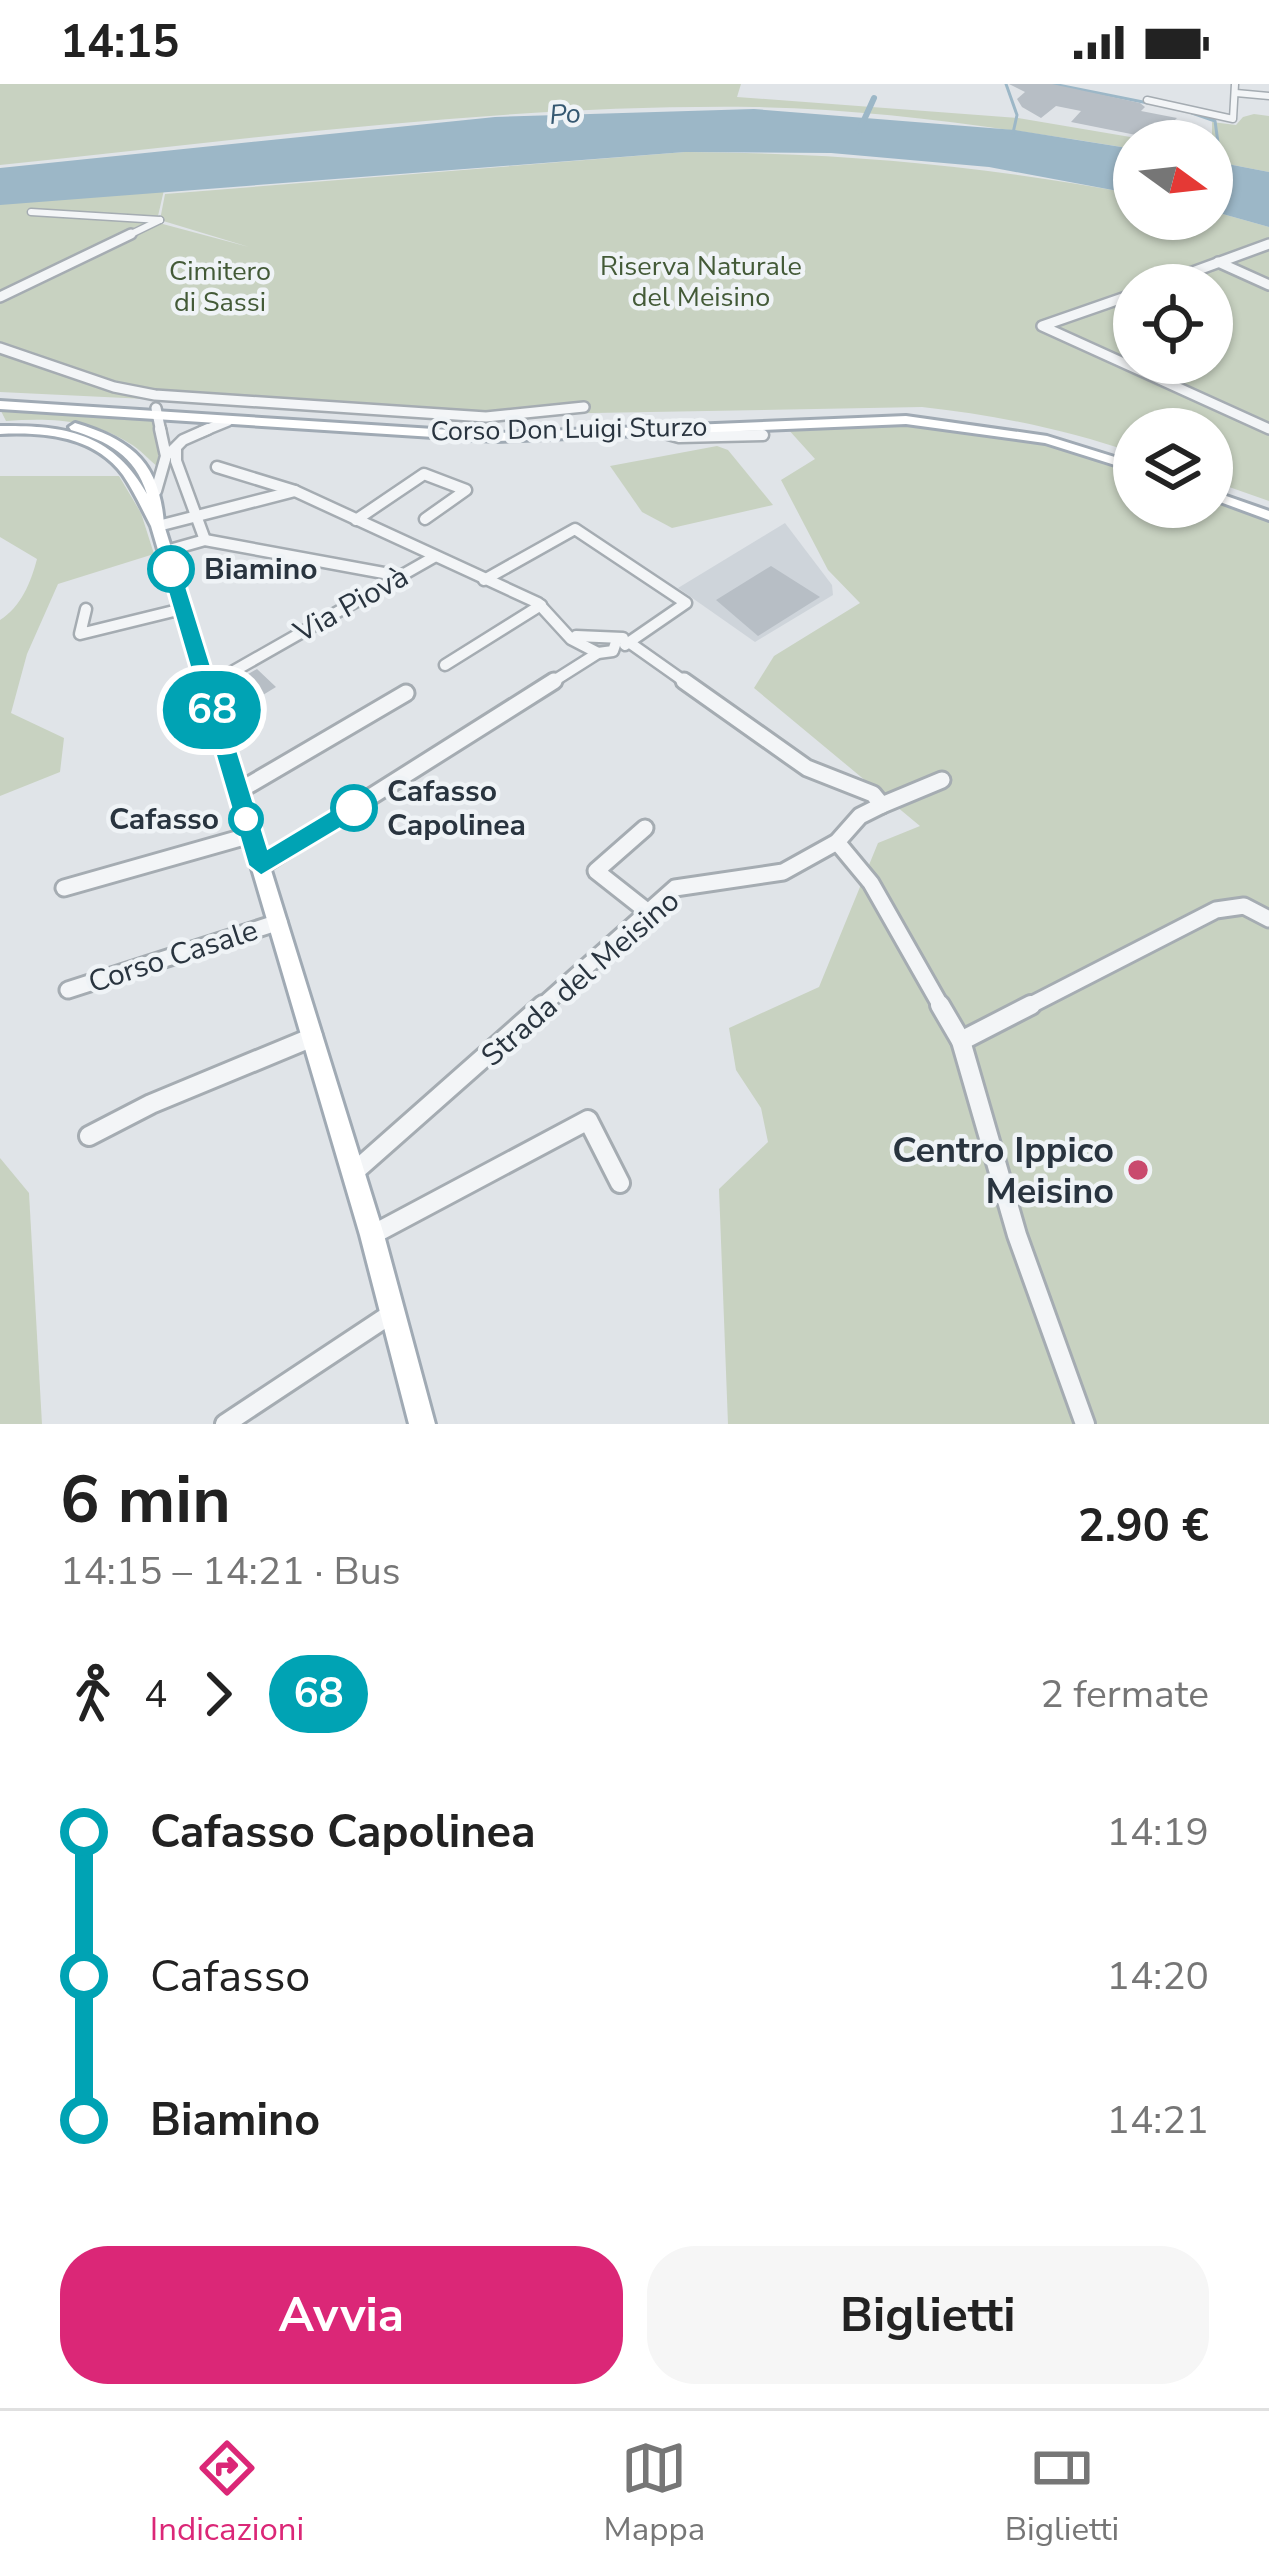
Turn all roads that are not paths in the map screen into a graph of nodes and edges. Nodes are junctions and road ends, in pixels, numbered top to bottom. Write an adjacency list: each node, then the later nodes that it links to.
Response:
1 (1236, 88): 2 (street); 3 (street)
2 (1269, 96)
3 (1147, 100)
4 (31, 212): 9 (street)
5 (1269, 244): 6 (street)
6 (1218, 262): 7 (street); 8 (street)
7 (1213, 264)
8 (1269, 285)
9 (0, 297)
10 (1113, 301): 12 (street)
11 (0, 348): 15 (street)
12 (1113, 360)
13 (1161, 384): 20 (street)
14 (0, 401): 16 (main road, Corso Don Luigi Sturzo)
15 (584, 407)
16 (158, 412): 17 (main road, Corso Don Luigi Sturzo); 22 (street); 23 (main road, Corso Don Luigi Sturzo)
17 (228, 421): 19 (main road, Corso Don Luigi Sturzo); 22 (street)
18 (3, 427): 26 (main road, Corso Casale); 35 (main road, Corso Casale)
19 (650, 429): 21 (street); 24 (main road, Corso Don Luigi Sturzo)
20 (1269, 429)
21 (763, 435)
22 (175, 451): 26 (street); 32 (street)
23 (1113, 452)
24 (1113, 460)
25 (218, 466): 27 (street)
26 (156, 491): 35 (main road, Corso Casale)
27 (295, 491): 32 (street); 33 (street)
28 (1233, 493): 30 (main road)
29 (1233, 503): 31 (main road)
30 (1269, 506)
31 (1269, 516)
32 (196, 518): 35 (street); 36 (street)
33 (356, 520): 34 (street); 38 (street)
34 (425, 520)
35 (158, 526): 37 (main road, Corso Casale)
36 (206, 540): 37 (street); 39 (street)
37 (166, 550): 43 (main road, Corso Casale)
38 (434, 557): 39 (street, Via Piovà); 40 (street)
39 (400, 576): 47 (street, Via Piovà)
40 (484, 580): 41 (street); 44 (street)
41 (541, 605): 45 (street); 46 (street)
42 (86, 609): 43 (street)
43 (182, 609): 47 (main road, Corso Casale)
44 (621, 644): 45 (street); 51 (street)
45 (594, 646): 55 (street)
46 (445, 665)
47 (205, 687): 50 (main road, Corso Casale)
48 (406, 692): 50 (street)
49 (942, 780): 51 (street, Strada del Meisino)
50 (237, 792): 53 (main road, Corso Casale)
51 (882, 805): 54 (street, Strada del Meisino)
52 (645, 828): 57 (street)
53 (251, 835): 55 (main road, Corso Casale); 56 (street)
54 (837, 842): 57 (street, Strada del Meisino); 62 (street)
55 (261, 866): 59 (main road, Corso Casale)
56 (64, 887)
57 (648, 912): 64 (street, Strada del Meisino)
58 (1269, 919): 62 (street)
59 (278, 922): 60 (street, Corso Casale); 61 (main road, Corso Casale)
60 (68, 990)
61 (313, 1036): 63 (street); 64 (main road, Corso Casale)
62 (961, 1041): 70 (street)
63 (89, 1136)
64 (353, 1173): 66 (main road, Corso Casale)
65 (620, 1183): 66 (street)
66 (372, 1235): 67 (main road, Corso Casale)
67 (394, 1312): 68 (street); 69 (main road, Corso Casale)
68 (225, 1424)
69 (422, 1424)
70 (1085, 1424)

